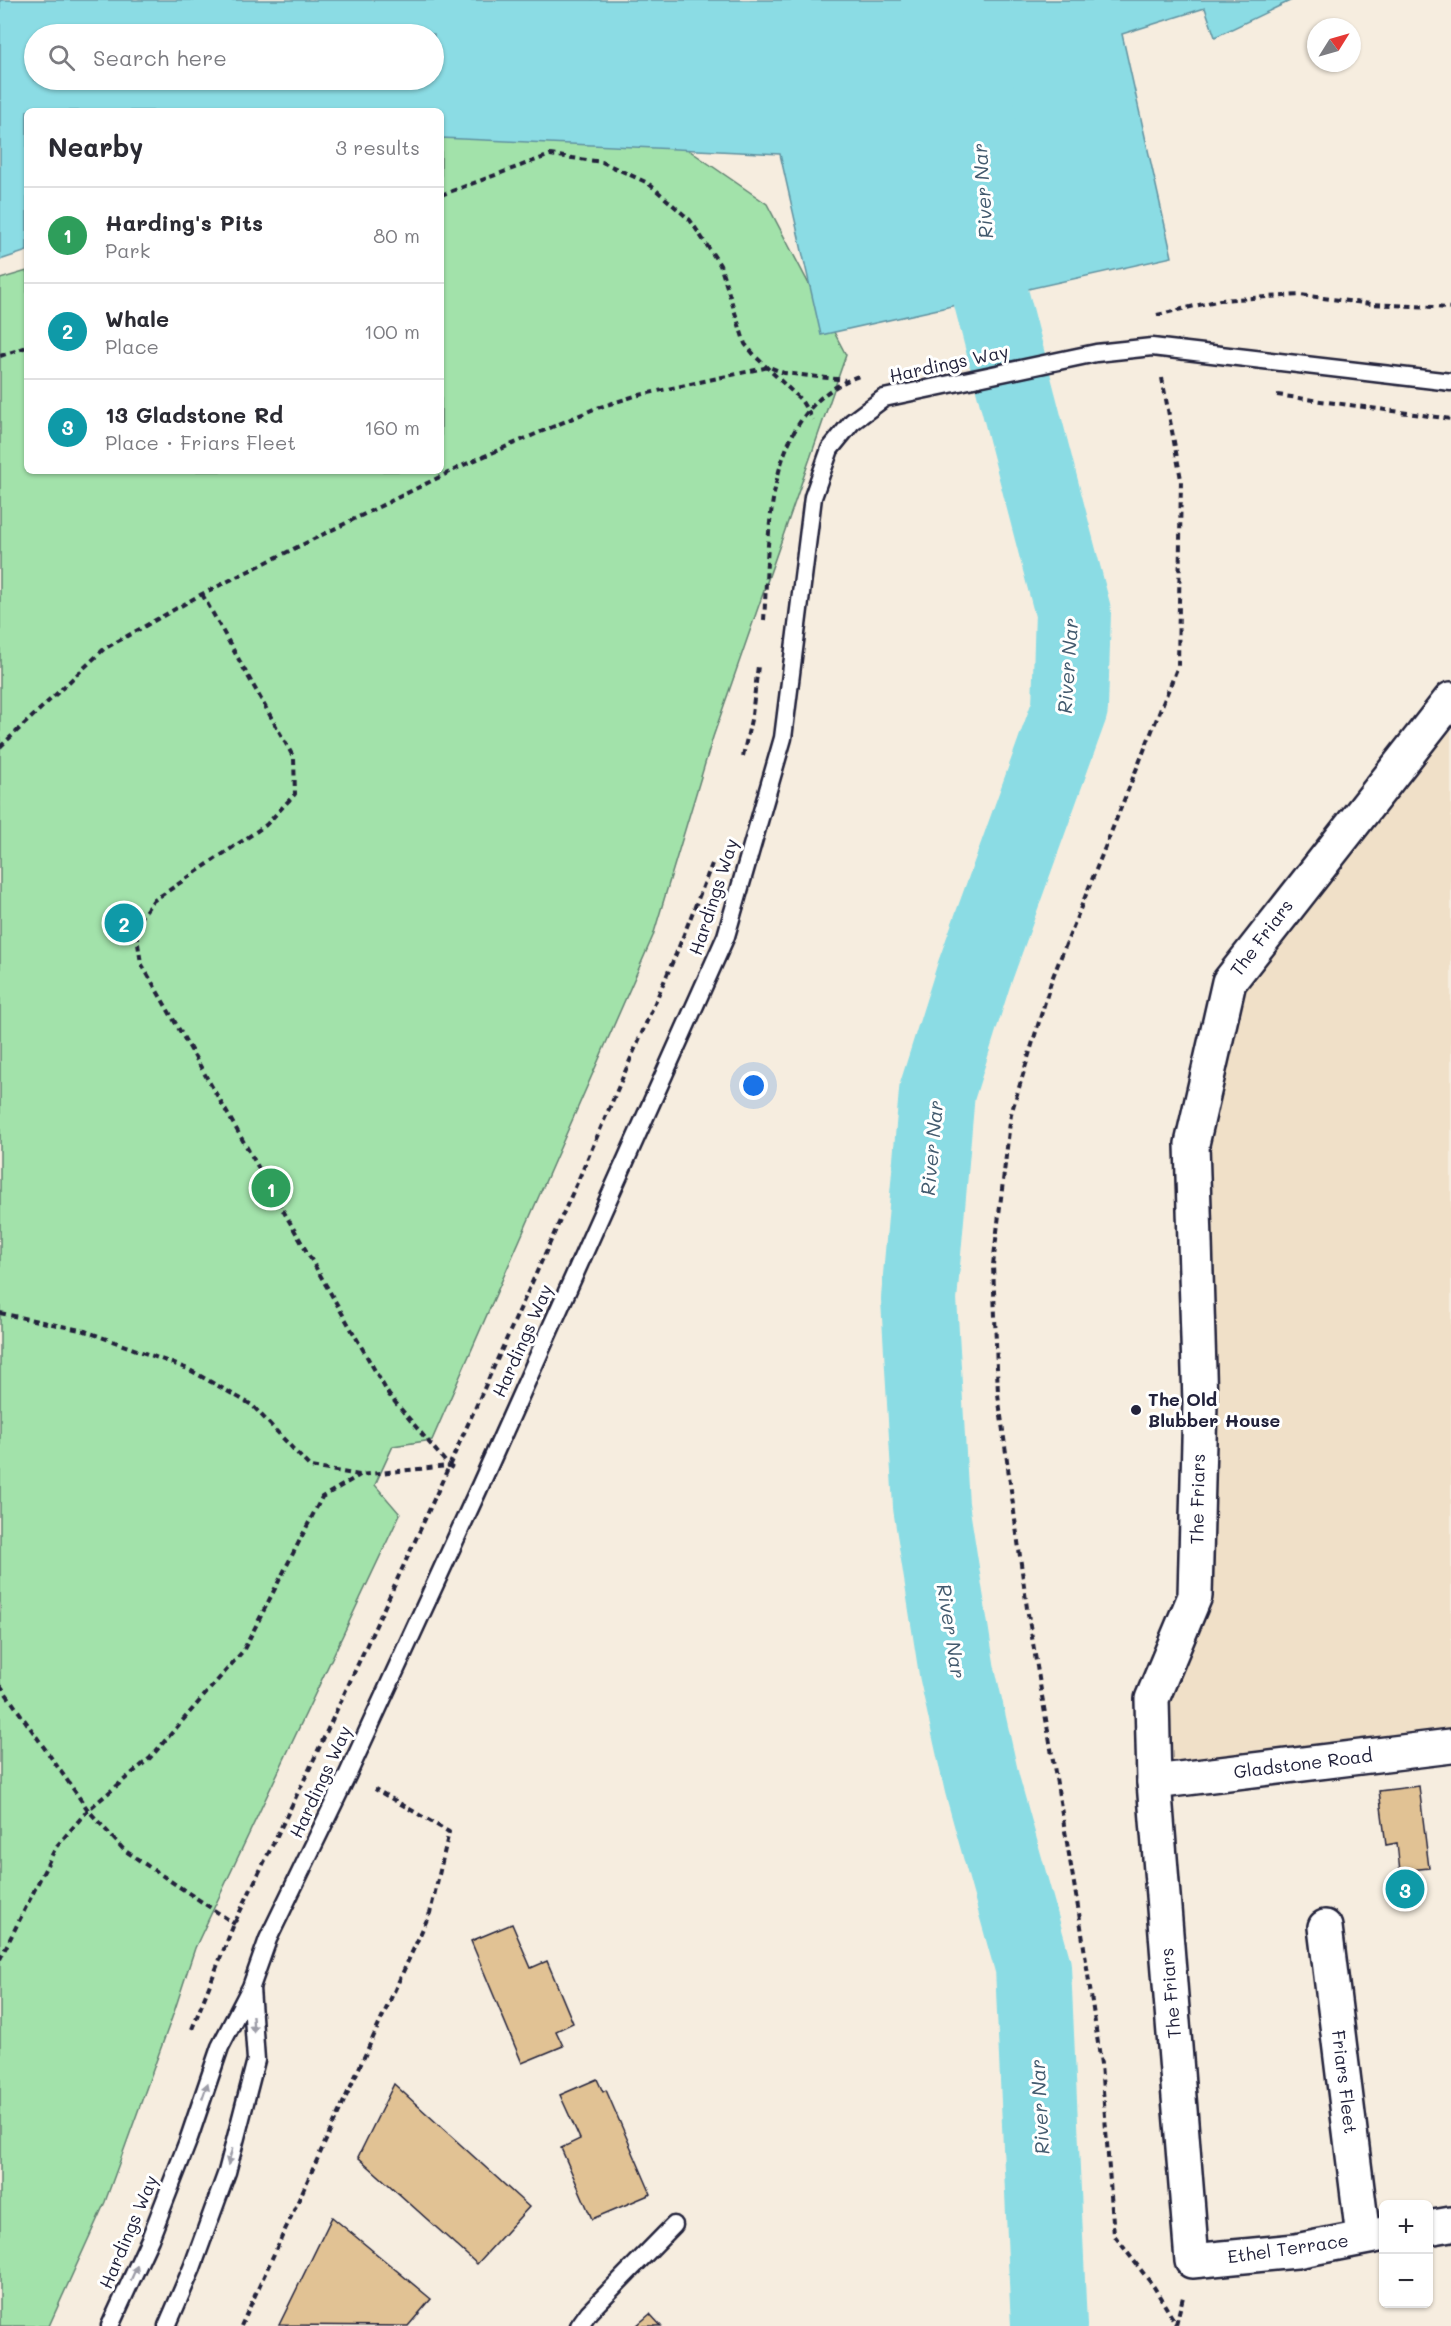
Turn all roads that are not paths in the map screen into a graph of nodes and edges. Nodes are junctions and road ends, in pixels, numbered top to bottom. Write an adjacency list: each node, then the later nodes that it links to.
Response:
1 (1451, 382): 6 (lane, Hardings Way)
2 (1451, 699): 4 (street, The Friars)
3 (1451, 1746): 4 (street, Gladstone Road)
4 (1154, 1782): 11 (street, The Friars)
5 (1325, 1928): 10 (street, Friars Fleet)
6 (251, 1987): 12 (lane, Hardings Way, one-way to 6); 13 (lane, Hardings Way, one-way to 13)
7 (1451, 2224): 9 (street)
8 (674, 2225): 14 (lane)
9 (1433, 2227)
10 (1373, 2236): 11 (street, Ethel Terrace)
11 (1192, 2261)
12 (110, 2326)
13 (167, 2326)
14 (579, 2326)

